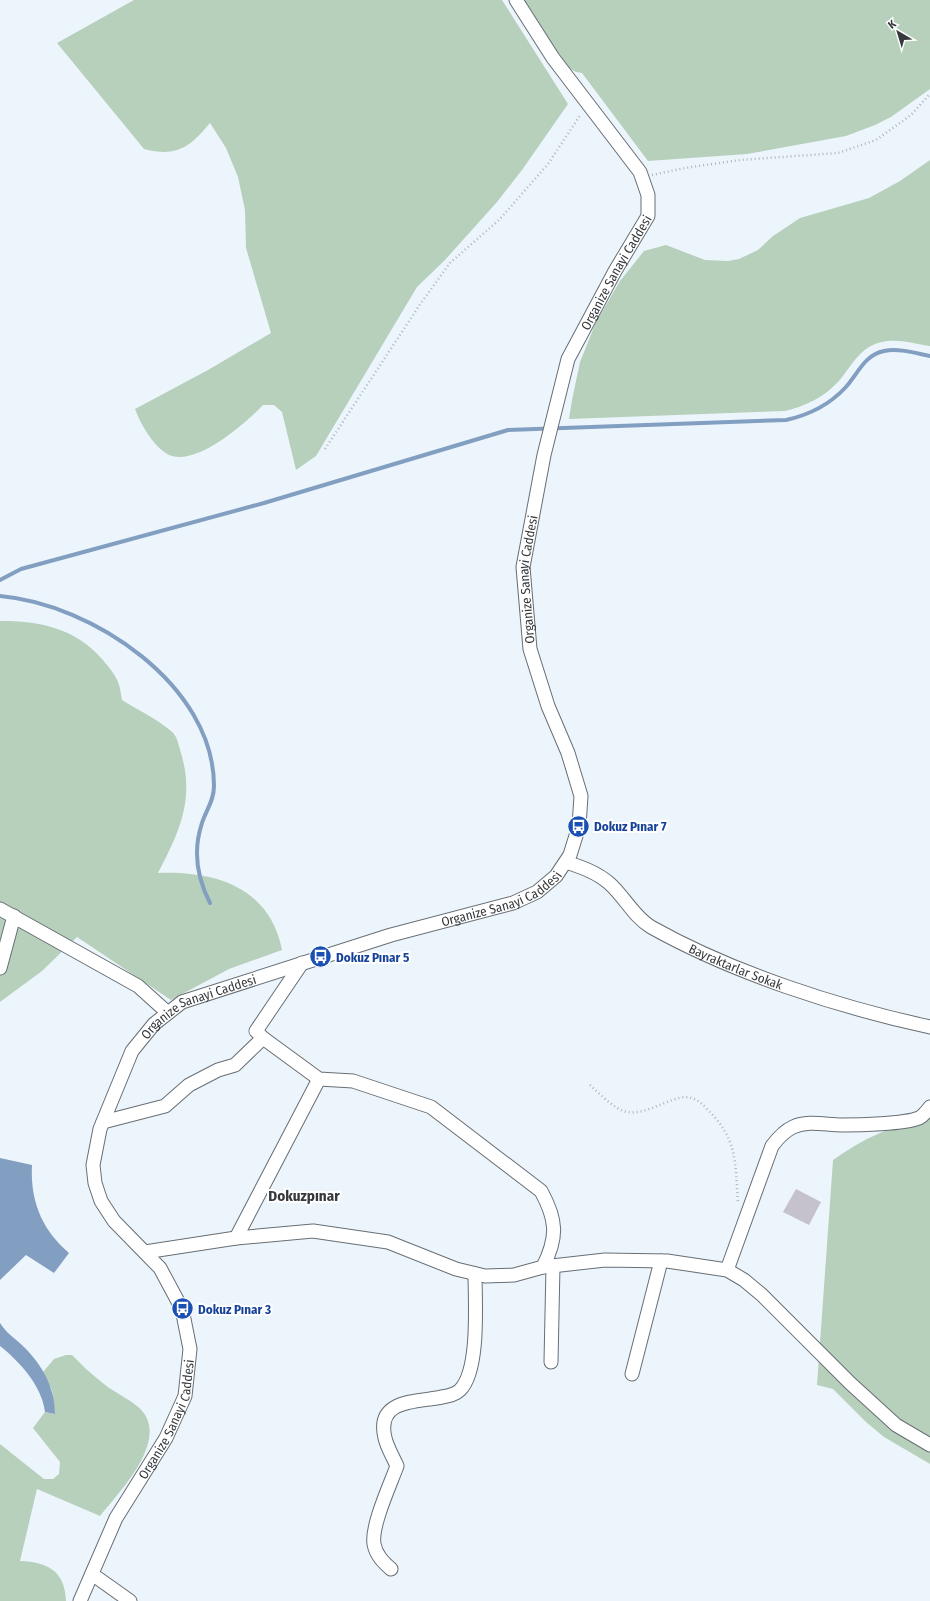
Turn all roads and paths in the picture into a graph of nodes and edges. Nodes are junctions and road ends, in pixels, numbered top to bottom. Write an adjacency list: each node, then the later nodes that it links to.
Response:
1 (516, 0): 3 (street, Organize Sanayi Caddesi)
2 (930, 94): 4 (path)
3 (588, 104): 4 (street, Organize Sanayi Caddesi); 5 (path)
4 (642, 178): 6 (street, Organize Sanayi Caddesi)
5 (325, 449)
6 (566, 862): 9 (street, Organize Sanayi Caddesi); 12 (street, Bayraktarlar Sokak)
7 (0, 909): 8 (street)
8 (14, 916): 10 (street); 11 (street)
9 (302, 963): 11 (street, Organize Sanayi Caddesi); 13 (street)
10 (0, 968)
11 (168, 1013): 17 (street, Organize Sanayi Caddesi)
12 (930, 1027)
13 (262, 1038): 14 (street); 17 (street)
14 (319, 1079): 19 (street); 22 (street)
15 (590, 1084): 18 (path)
16 (930, 1107): 23 (street)
17 (103, 1122): 20 (street, Organize Sanayi Caddesi)
18 (738, 1204)
19 (236, 1238): 20 (street); 24 (street)
20 (145, 1252): 29 (street, Organize Sanayi Caddesi)
21 (661, 1261): 22 (street); 23 (street); 26 (street)
22 (548, 1266): 24 (street); 25 (street)
23 (727, 1270): 27 (street)
24 (475, 1274): 28 (street)
25 (551, 1362)
26 (632, 1374)
27 (930, 1446)
28 (391, 1569)
29 (92, 1574): 30 (street, Organize Sanayi Caddesi); 31 (street)
30 (80, 1601)
31 (130, 1601)

